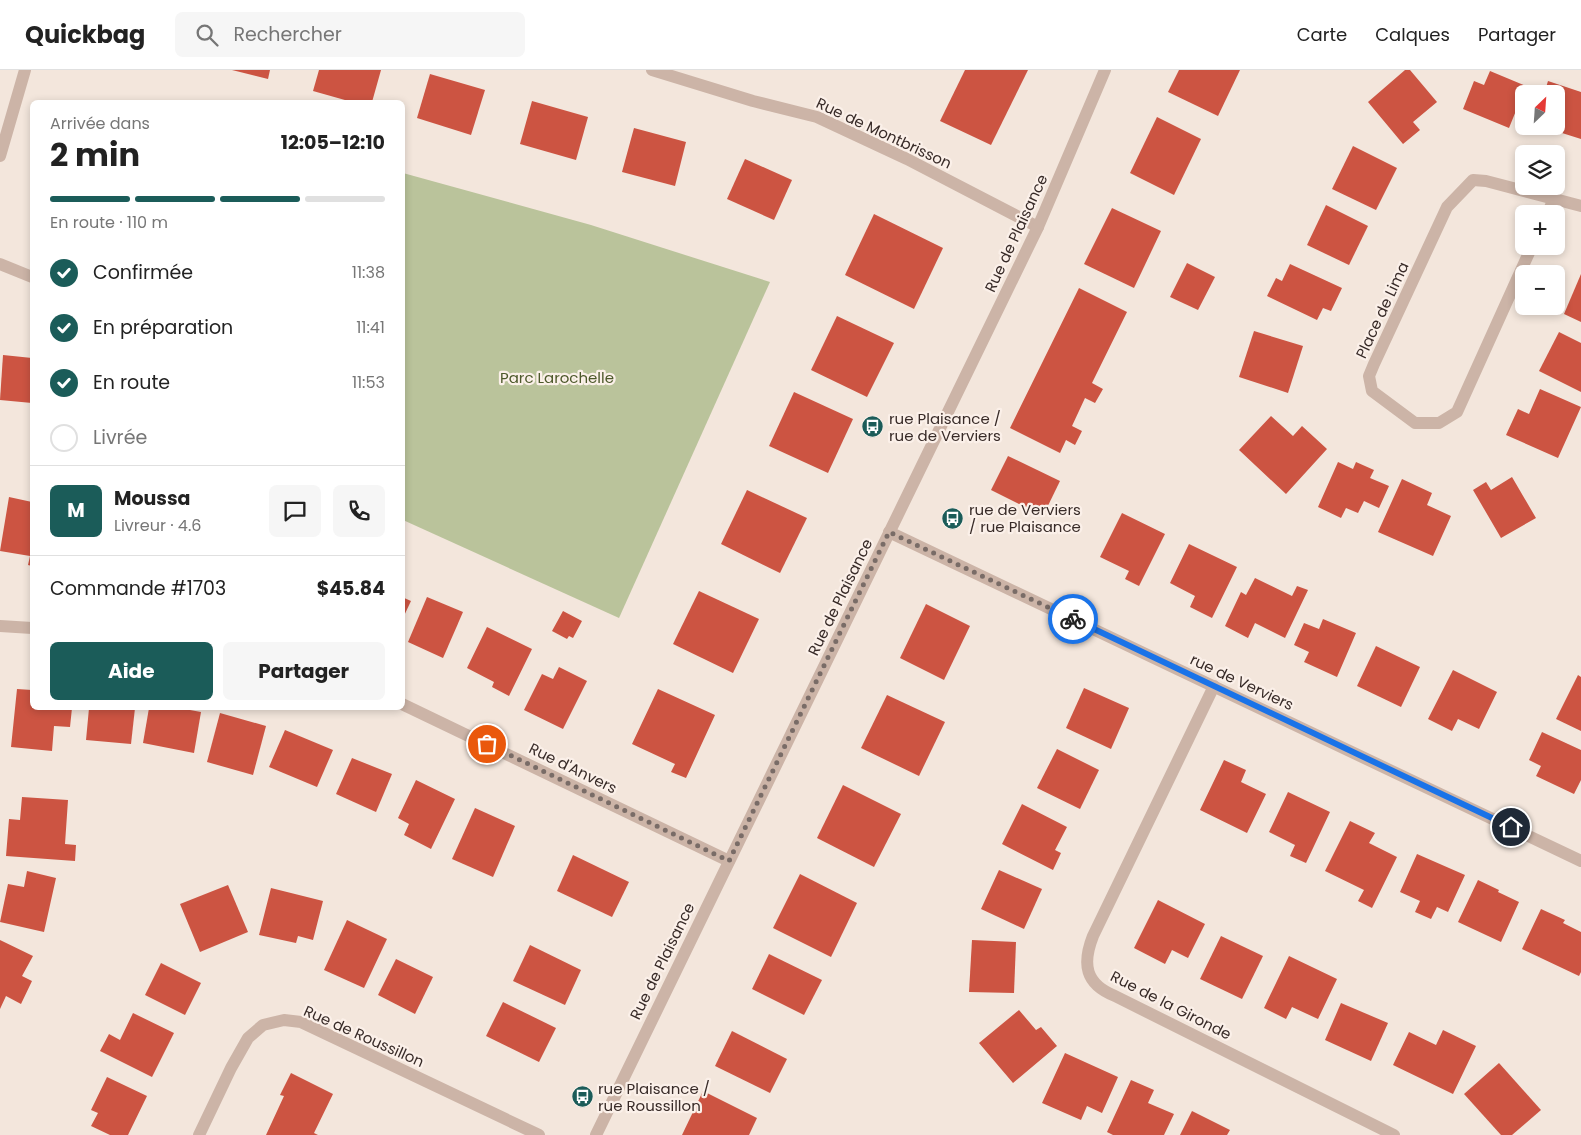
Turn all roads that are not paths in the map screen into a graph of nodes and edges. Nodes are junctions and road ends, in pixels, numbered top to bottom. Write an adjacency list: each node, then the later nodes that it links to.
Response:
1 (25, 70): 4 (street)
2 (652, 70): 8 (street, Rue de Montbrisson)
3 (1105, 70): 8 (street, Rue de Plaisance)
4 (0, 156)
5 (1554, 199): 6 (street); 7 (street, Place de Lima); 9 (street, Place de Lima)
6 (1551, 205)
7 (1581, 206)
8 (1038, 226): 12 (street, Rue de Plaisance)
9 (1528, 255)
10 (0, 264): 11 (street)
11 (30, 276)
12 (889, 532): 15 (street, rue de Verviers); 17 (street, Rue de Plaisance)
13 (0, 626): 14 (street)
14 (30, 628)
15 (1214, 686): 18 (street, rue de Verviers); 22 (street, Rue de la Gironde)
16 (405, 705): 17 (street, Rue d'Anvers)
17 (729, 861): 21 (street, Rue de Plaisance)
18 (1581, 861)
19 (199, 1135): 20 (street, Rue de Roussillon)
20 (540, 1135)
21 (596, 1135)
22 (1394, 1135)

